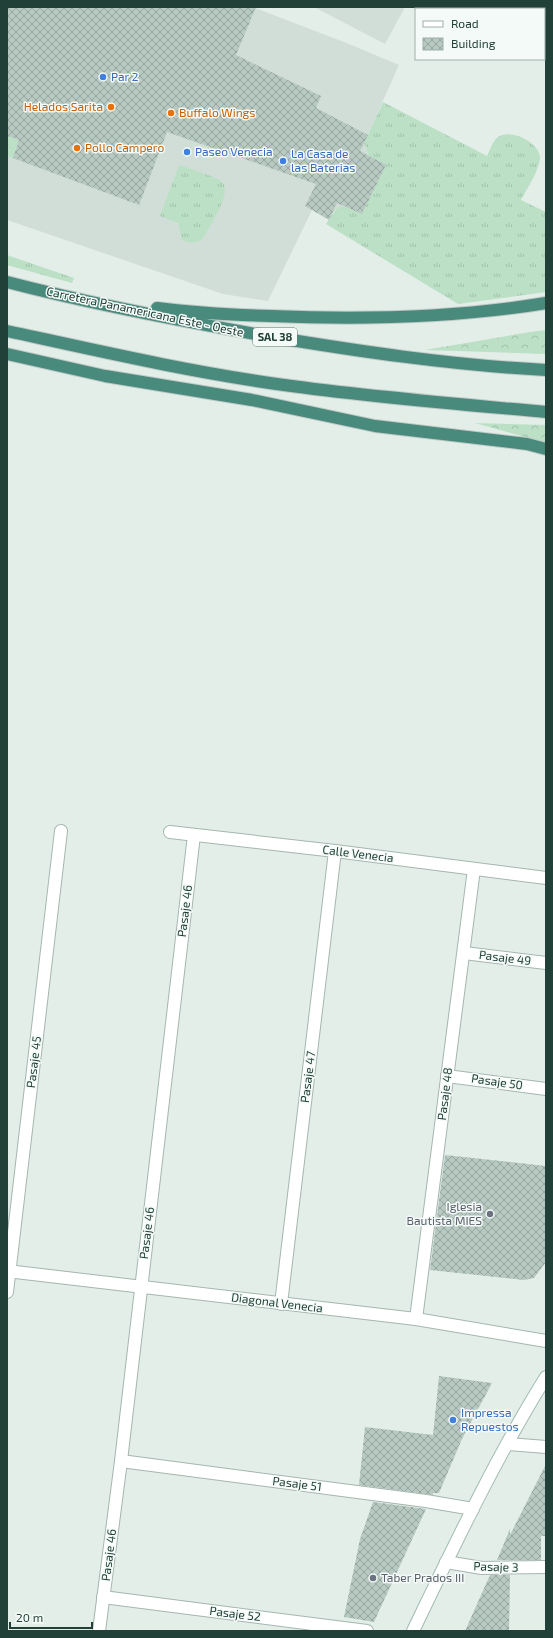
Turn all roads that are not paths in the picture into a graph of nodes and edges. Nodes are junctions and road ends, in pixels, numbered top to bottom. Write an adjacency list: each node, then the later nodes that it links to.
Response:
1 (7, 282): 2 (highway, Carretera Panamericana Este - Oeste / SAL 38)
2 (81, 299): 3 (highway); 6 (highway, Carretera Panamericana Este - Oeste / SAL 38)
3 (546, 303)
4 (7, 331): 7 (highway)
5 (7, 354): 8 (highway)
6 (546, 370)
7 (546, 412)
8 (546, 449)
9 (61, 832): 19 (street, Pasaje 45)
10 (170, 832): 11 (street, Calle Venecia)
11 (194, 835): 12 (street, Calle Venecia); 20 (street, Pasaje 46)
12 (335, 851): 13 (street, Calle Venecia); 22 (street, Pasaje 47)
13 (474, 869): 14 (street, Calle Venecia); 15 (street, Pasaje 48)
14 (546, 878)
15 (464, 953): 16 (street, Pasaje 49); 17 (street, Pasaje 48)
16 (546, 963)
17 (447, 1076): 18 (street, Pasaje 50); 23 (street, Pasaje 48)
18 (546, 1089)
19 (8, 1271): 20 (street, Diagonal Venecia); 21 (street, Pasaje 45)
20 (140, 1287): 22 (street, Diagonal Venecia); 28 (street, Pasaje 46)
21 (7, 1292)
22 (281, 1304): 23 (street, Diagonal Venecia)
23 (416, 1319): 24 (street, Diagonal Venecia)
24 (546, 1341)
25 (546, 1377): 26 (street)
26 (508, 1444): 27 (street); 29 (street)
27 (546, 1447)
28 (121, 1462): 29 (street, Pasaje 51); 32 (street, Pasaje 46)
29 (474, 1509): 30 (street)
30 (446, 1562): 31 (street, Pasaje 3); 35 (street)
31 (546, 1567)
32 (103, 1597): 33 (street, Pasaje 46); 34 (street, Pasaje 52)
33 (99, 1631)
34 (367, 1631)
35 (413, 1631)

